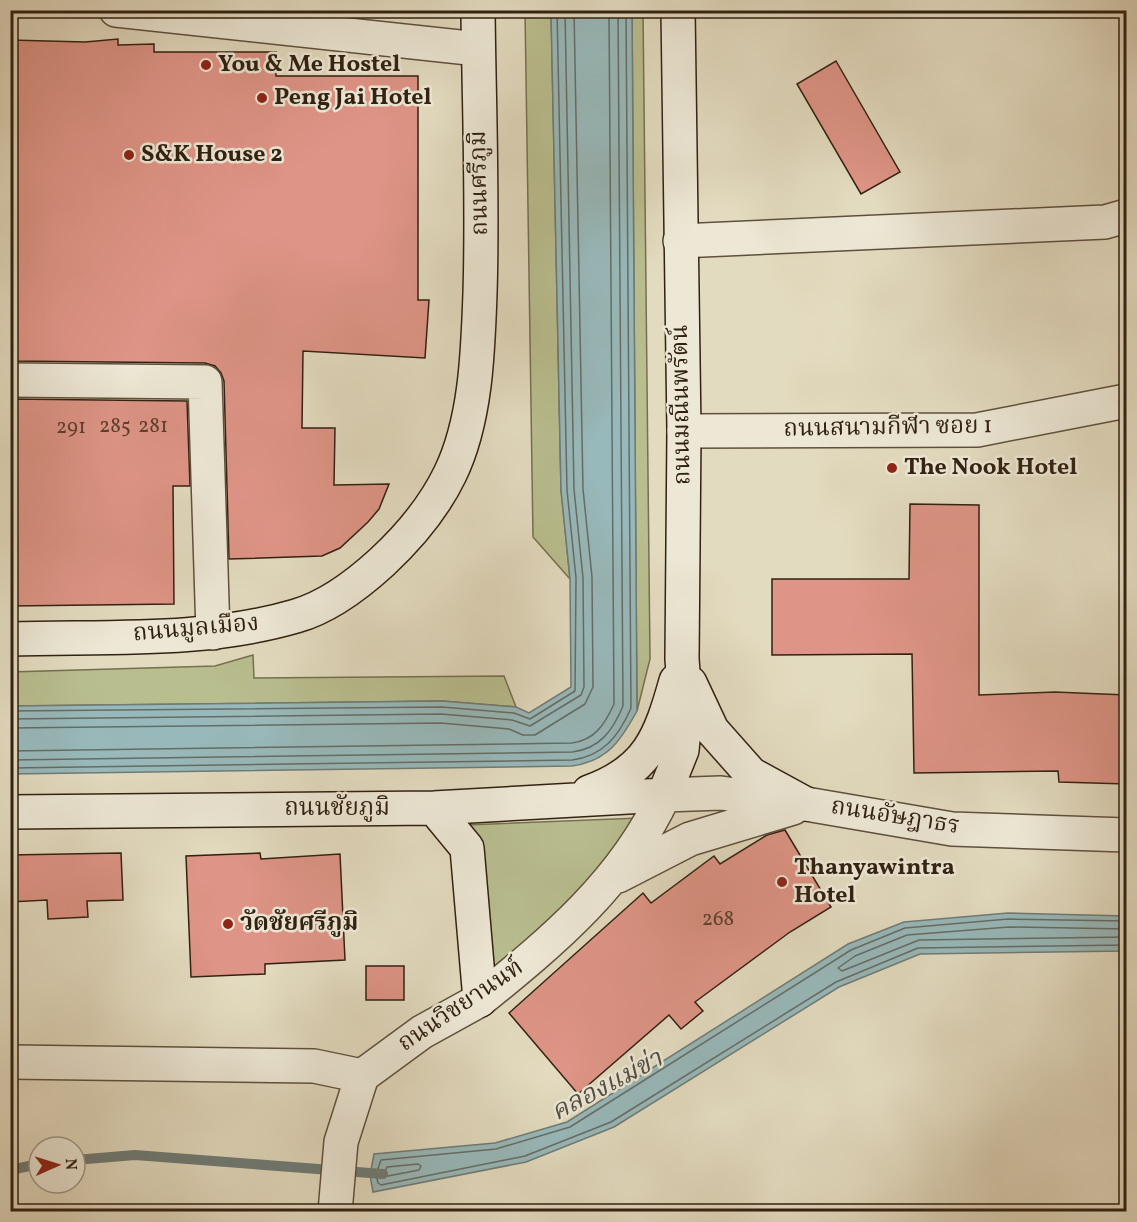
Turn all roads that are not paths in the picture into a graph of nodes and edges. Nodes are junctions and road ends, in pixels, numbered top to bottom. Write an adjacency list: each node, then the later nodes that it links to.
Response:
1 (116, 10): 4 (street)
2 (478, 10): 4 (street, ถนนศรีภูมิ)
3 (678, 10): 6 (street, ถนนมณีนพรัตน์)
4 (478, 50): 7 (street, ถนนศรีภูมิ)
5 (1126, 216): 6 (street)
6 (680, 241): 10 (street, ถนนมณีนพรัตน์)
7 (478, 356): 11 (street, ถนนมูลเมือง)
8 (10, 380): 11 (street)
9 (1126, 402): 10 (street, ถนนสนามกีฬา ซอย 1)
10 (684, 431): 13 (street, ถนนมณีนพรัตน์)
11 (213, 633): 12 (street, ถนนมูลเมือง)
12 (10, 639)
13 (682, 659): 14 (street, ถนนมณีนพรัตน์); 15 (street); 16 (street)
14 (664, 795): 15 (street, ถนนชัยภูมิ); 16 (street, ถนนอัษฎาธร); 20 (street, ถนนวิชยานนท์)
15 (570, 799): 17 (street, ถนนชัยภูมิ)
16 (806, 804): 19 (street, ถนนอัษฎาธร); 20 (street)
17 (434, 808): 18 (street, ถนนชัยภูมิ); 21 (street)
18 (10, 812)
19 (1126, 835)
20 (610, 880): 21 (street, ถนนวิชยานนท์)
21 (480, 1000): 23 (street, ถนนวิชยานนท์)
22 (10, 1062): 23 (street)
23 (362, 1076): 24 (street)
24 (335, 1212)

